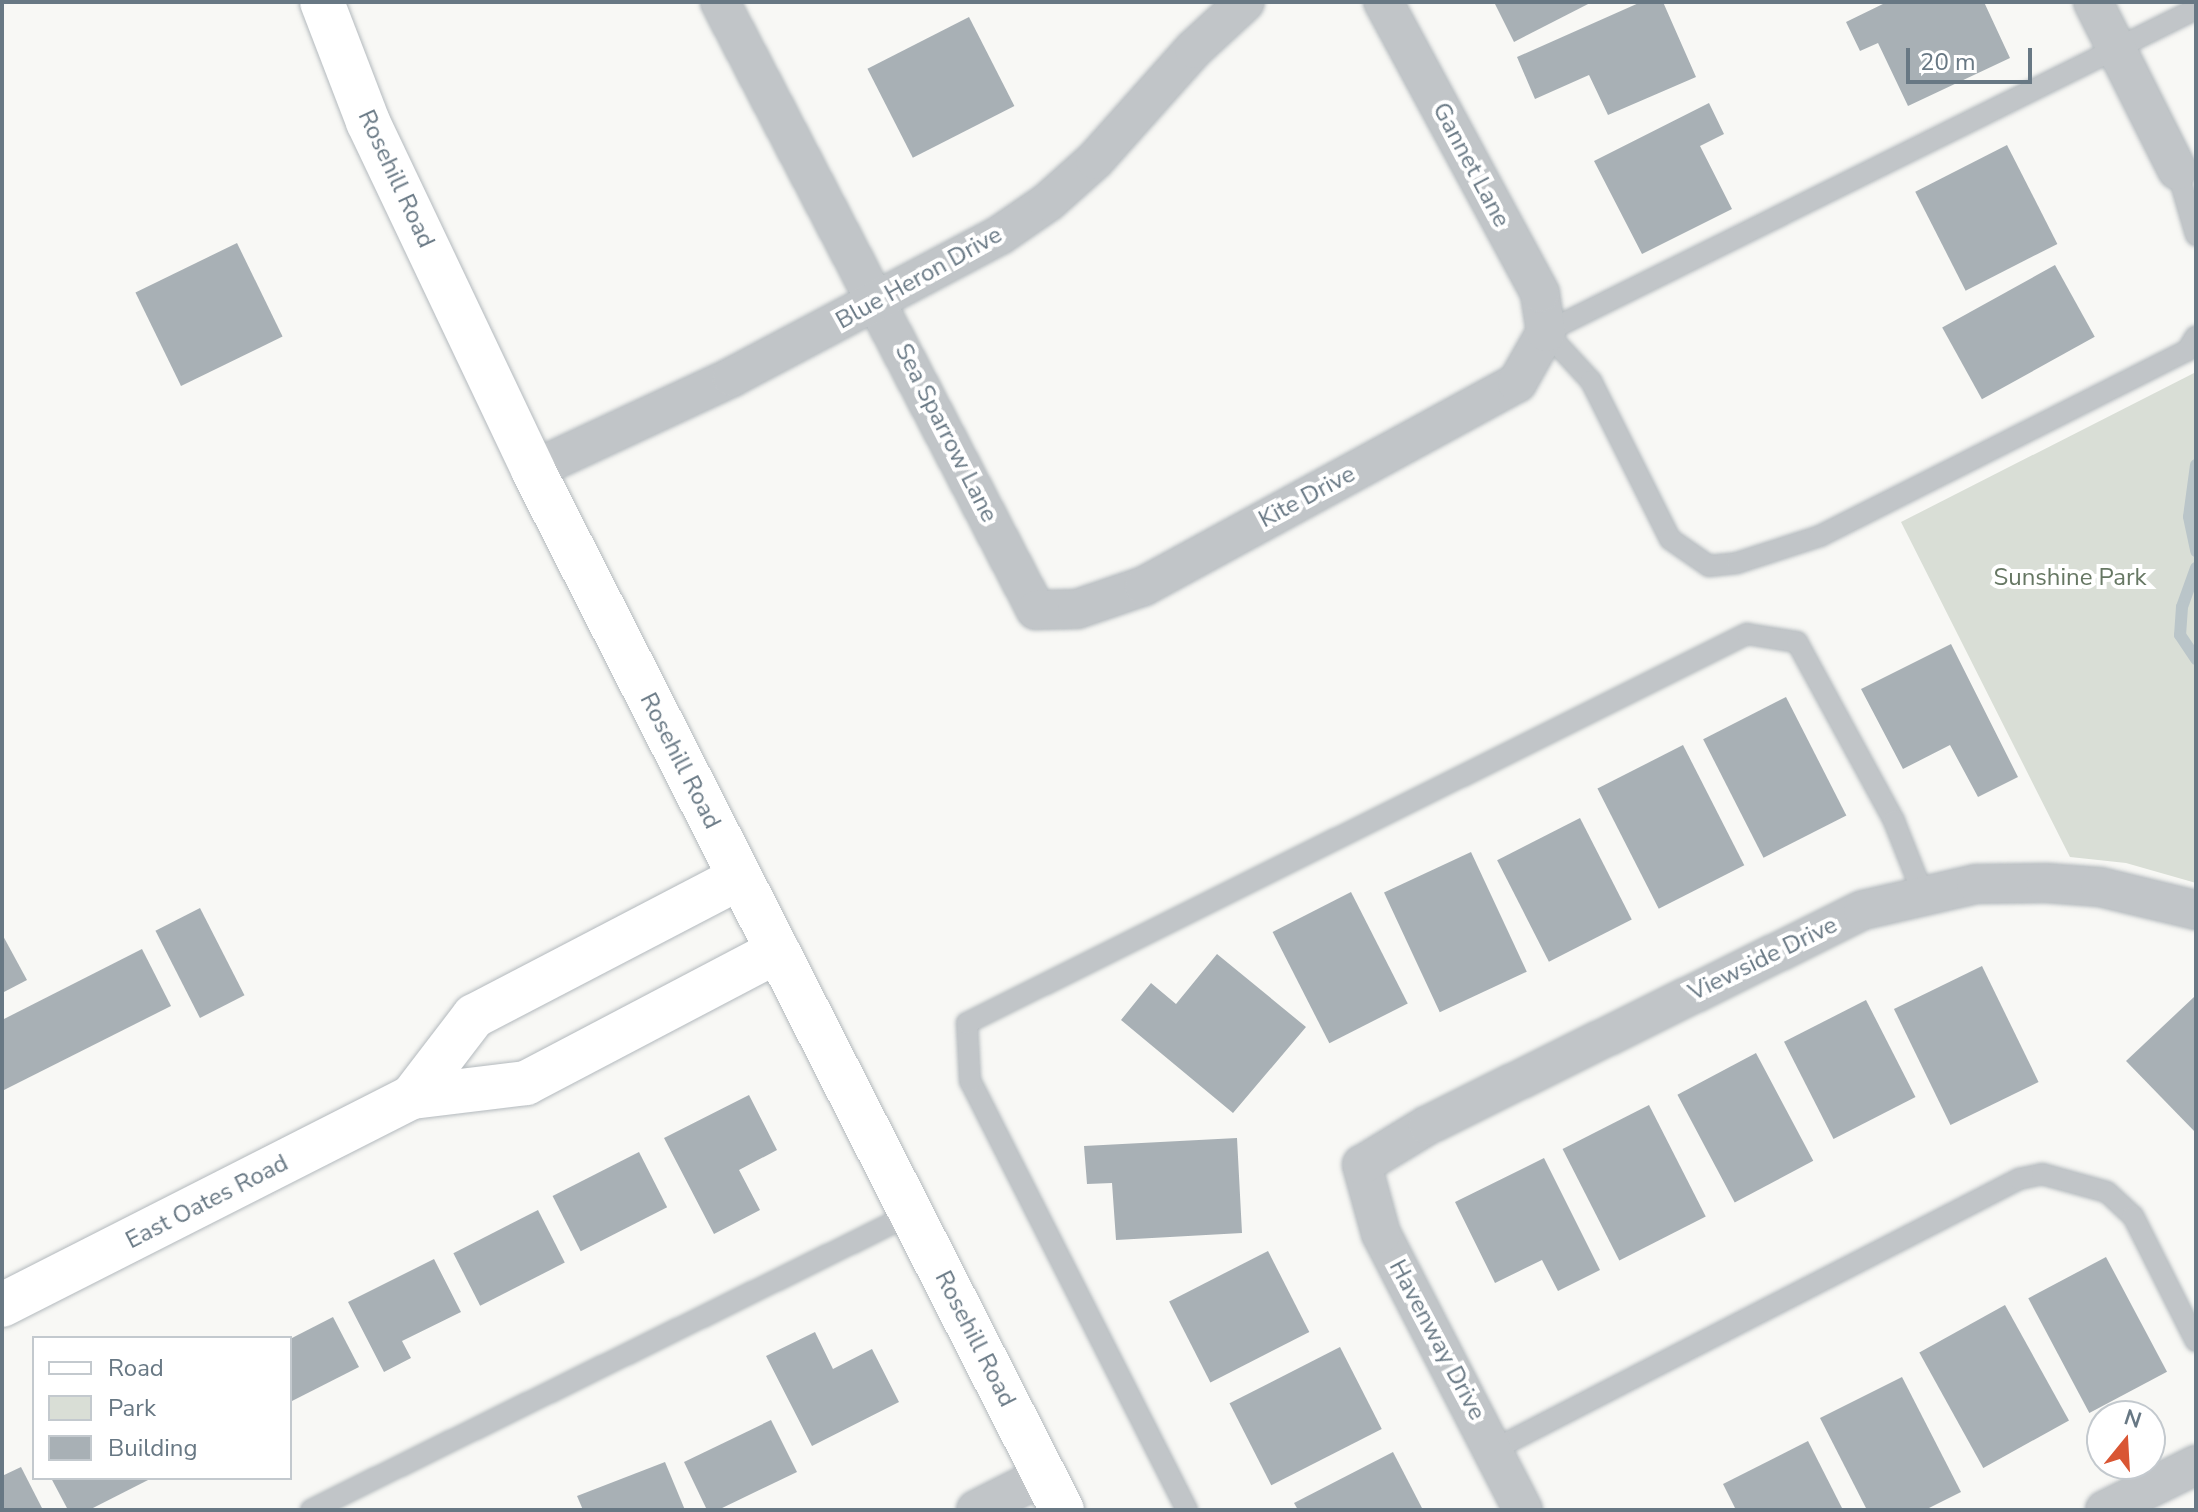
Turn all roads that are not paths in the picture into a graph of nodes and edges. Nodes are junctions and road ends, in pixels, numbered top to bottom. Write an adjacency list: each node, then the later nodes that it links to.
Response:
1 (322, 2): 13 (street, Rosehill Road)
2 (720, 2): 10 (street, Sea Sparrow Lane)
3 (1245, 2): 10 (street, Blue Heron Drive)
4 (1383, 2): 11 (street, Gannet Lane)
5 (2093, 2): 7 (street)
6 (2196, 9): 7 (lane)
7 (2116, 49): 8 (street); 11 (lane)
8 (2177, 170): 9 (lane)
9 (2196, 235)
10 (879, 302): 13 (street, Blue Heron Drive); 14 (street, Sea Sparrow Lane)
11 (1546, 332): 12 (lane); 14 (street, Kite Drive)
12 (2196, 336)
13 (533, 470): 15 (street, Rosehill Road)
14 (1036, 610)
15 (739, 878): 18 (street, Rosehill Road); 19 (street, East Oates Road)
16 (1923, 894): 17 (street, Viewside Drive); 20 (street, Viewside Drive); 29 (lane)
17 (2196, 910)
18 (777, 951): 19 (street, East Oates Road); 21 (street, Rosehill Road)
19 (412, 1097): 22 (street, East Oates Road)
20 (1362, 1165): 24 (street, Havenway Drive)
21 (911, 1214): 26 (street, Rosehill Road); 27 (lane)
22 (2, 1305)
23 (2196, 1341): 24 (lane)
24 (1493, 1450): 30 (street, Havenway Drive)
25 (2196, 1465): 31 (street)
26 (1054, 1492): 28 (street)
27 (311, 1510)
28 (976, 1510)
29 (1187, 1510)
30 (1523, 1510)
31 (2105, 1510)

